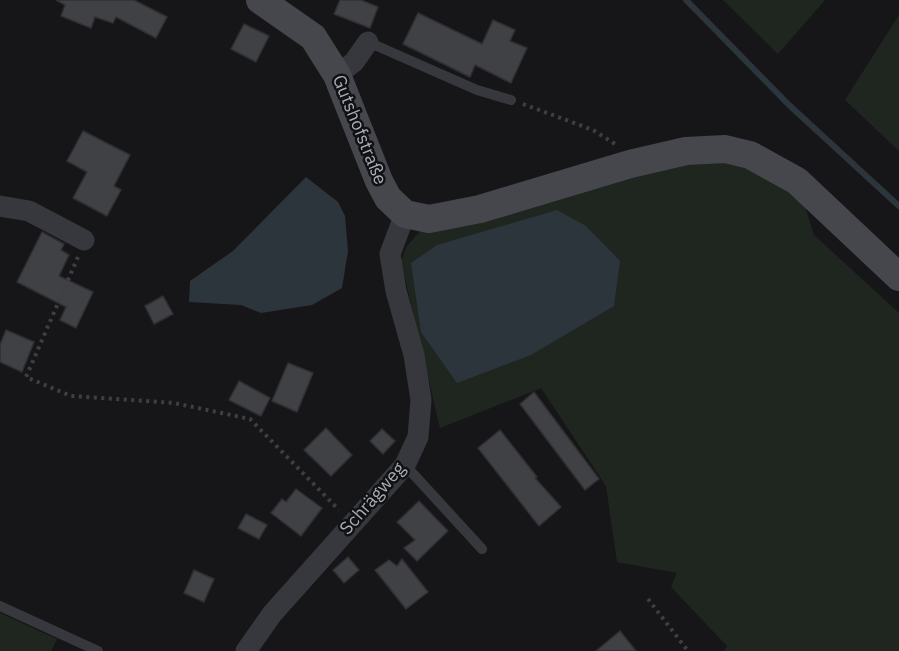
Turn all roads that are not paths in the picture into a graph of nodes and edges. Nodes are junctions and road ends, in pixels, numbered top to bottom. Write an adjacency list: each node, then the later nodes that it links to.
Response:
1 (260, 0): 3 (street, Gutshofstraße)
2 (368, 42): 3 (street); 4 (lane)
3 (337, 75): 6 (street, Gutshofstraße)
4 (511, 100)
5 (0, 206): 7 (street)
6 (405, 214): 8 (street); 9 (street, Schrägweg)
7 (84, 240)
8 (899, 277)
9 (405, 465): 10 (lane); 13 (street, Schrägweg)
10 (482, 549)
11 (0, 606): 12 (lane)
12 (98, 651)
13 (246, 651)

